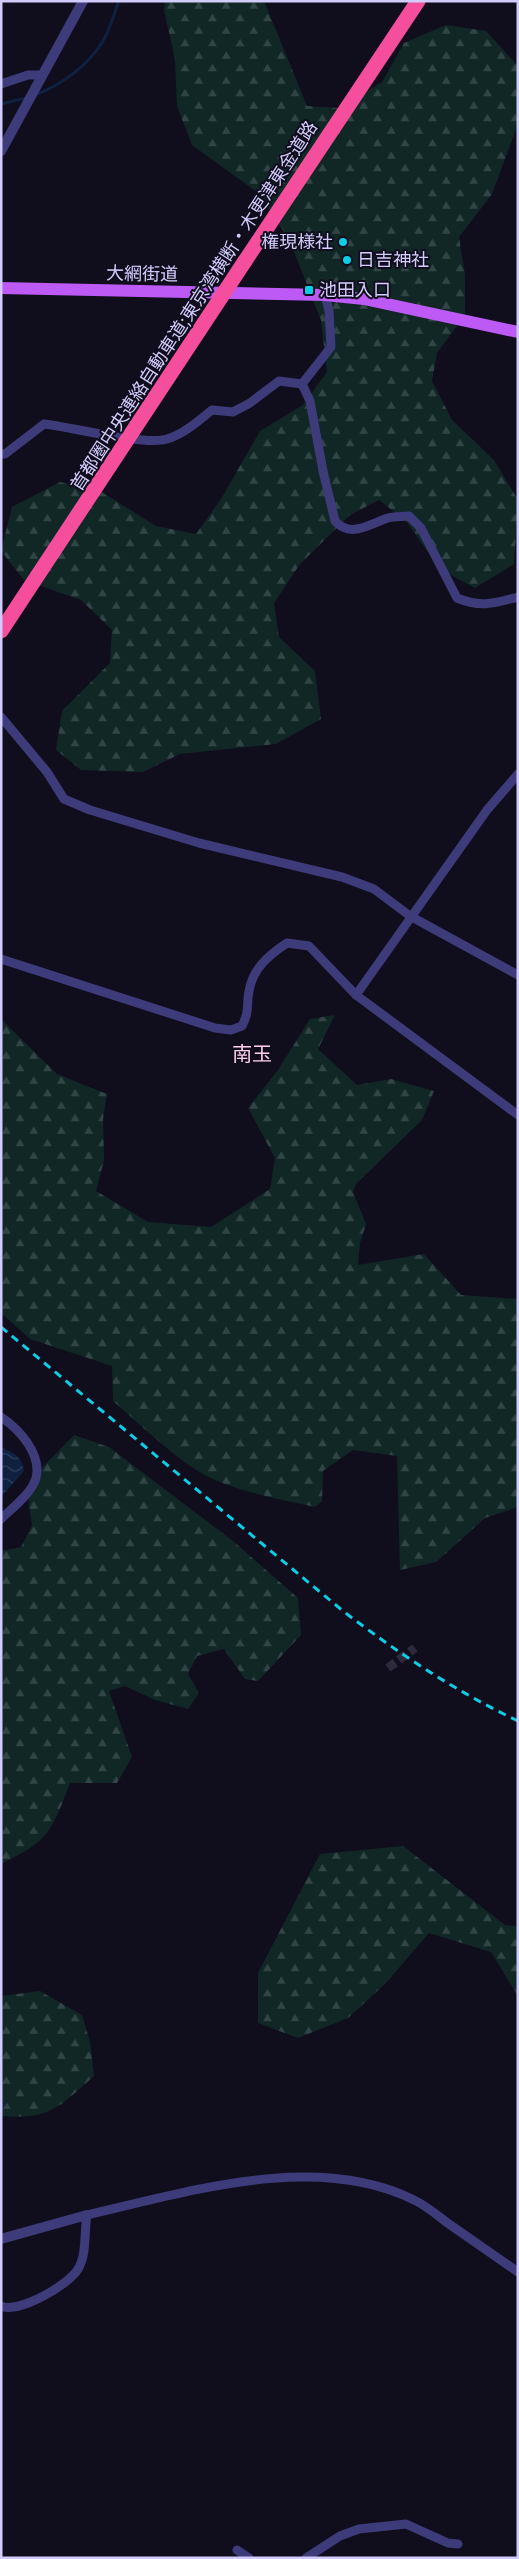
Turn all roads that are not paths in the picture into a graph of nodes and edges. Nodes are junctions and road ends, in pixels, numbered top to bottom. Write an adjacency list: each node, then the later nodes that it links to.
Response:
1 (84, 1): 3 (street)
2 (418, 1): 12 (highway, 首都圏中央連絡自動車道;東京湾横断・木更津東金道路, bridge)
3 (41, 75): 4 (street); 5 (street)
4 (1, 84)
5 (1, 151)
6 (1, 288): 7 (main road, 大網街道)
7 (325, 295): 8 (main road, 大網街道); 9 (street)
8 (518, 332)
9 (302, 384): 10 (street); 11 (street)
10 (1, 454)
11 (518, 597)
12 (1, 632)
13 (1, 717): 15 (street)
14 (518, 774): 15 (street)
15 (410, 916): 17 (street); 18 (street)
16 (1, 959): 18 (street)
17 (518, 975)
18 (356, 994): 19 (street)
19 (518, 1115)
20 (1, 1417): 21 (street)
21 (1, 1519)
22 (87, 2216): 23 (street); 24 (street); 25 (street)
23 (1, 2239)
24 (518, 2272)
25 (1, 2306)
26 (458, 2544): 29 (street)
27 (238, 2550): 28 (street)
28 (249, 2558)
29 (306, 2558)

